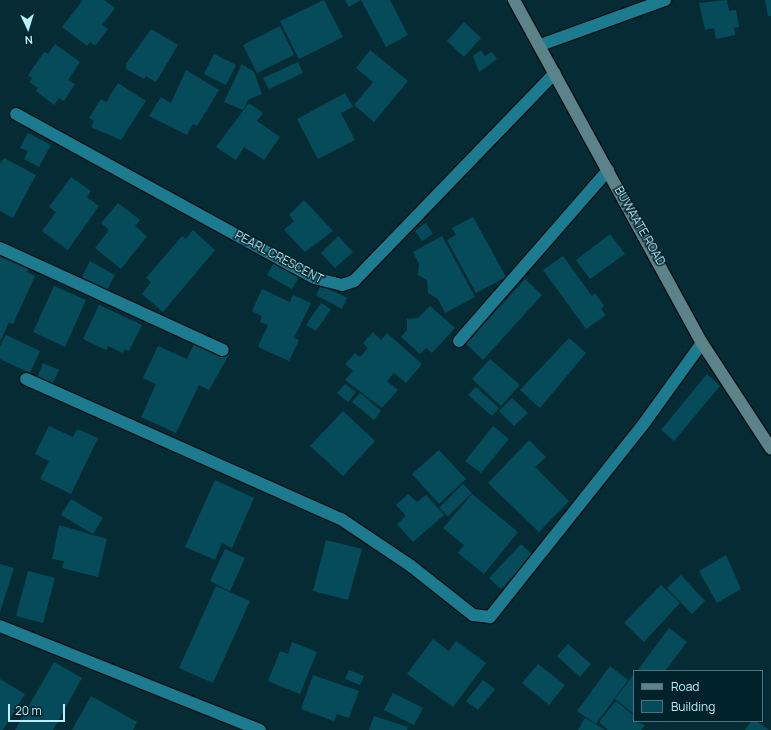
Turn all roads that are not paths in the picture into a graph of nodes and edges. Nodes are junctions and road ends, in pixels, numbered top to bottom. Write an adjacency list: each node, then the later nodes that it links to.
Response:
1 (514, 0): 3 (street, BUWAATE ROAD)
2 (664, 0): 3 (street)
3 (540, 45): 4 (street, BUWAATE ROAD)
4 (555, 73): 5 (street, PEARL CRESCENT); 6 (street, BUWAATE ROAD)
5 (16, 114)
6 (608, 170): 8 (street); 9 (street, BUWAATE ROAD)
7 (0, 248): 10 (street)
8 (459, 341)
9 (702, 343): 11 (street); 12 (street, BUWAATE ROAD)
10 (223, 350)
11 (26, 379)
12 (771, 448)
13 (0, 626): 14 (street)
14 (260, 730)

